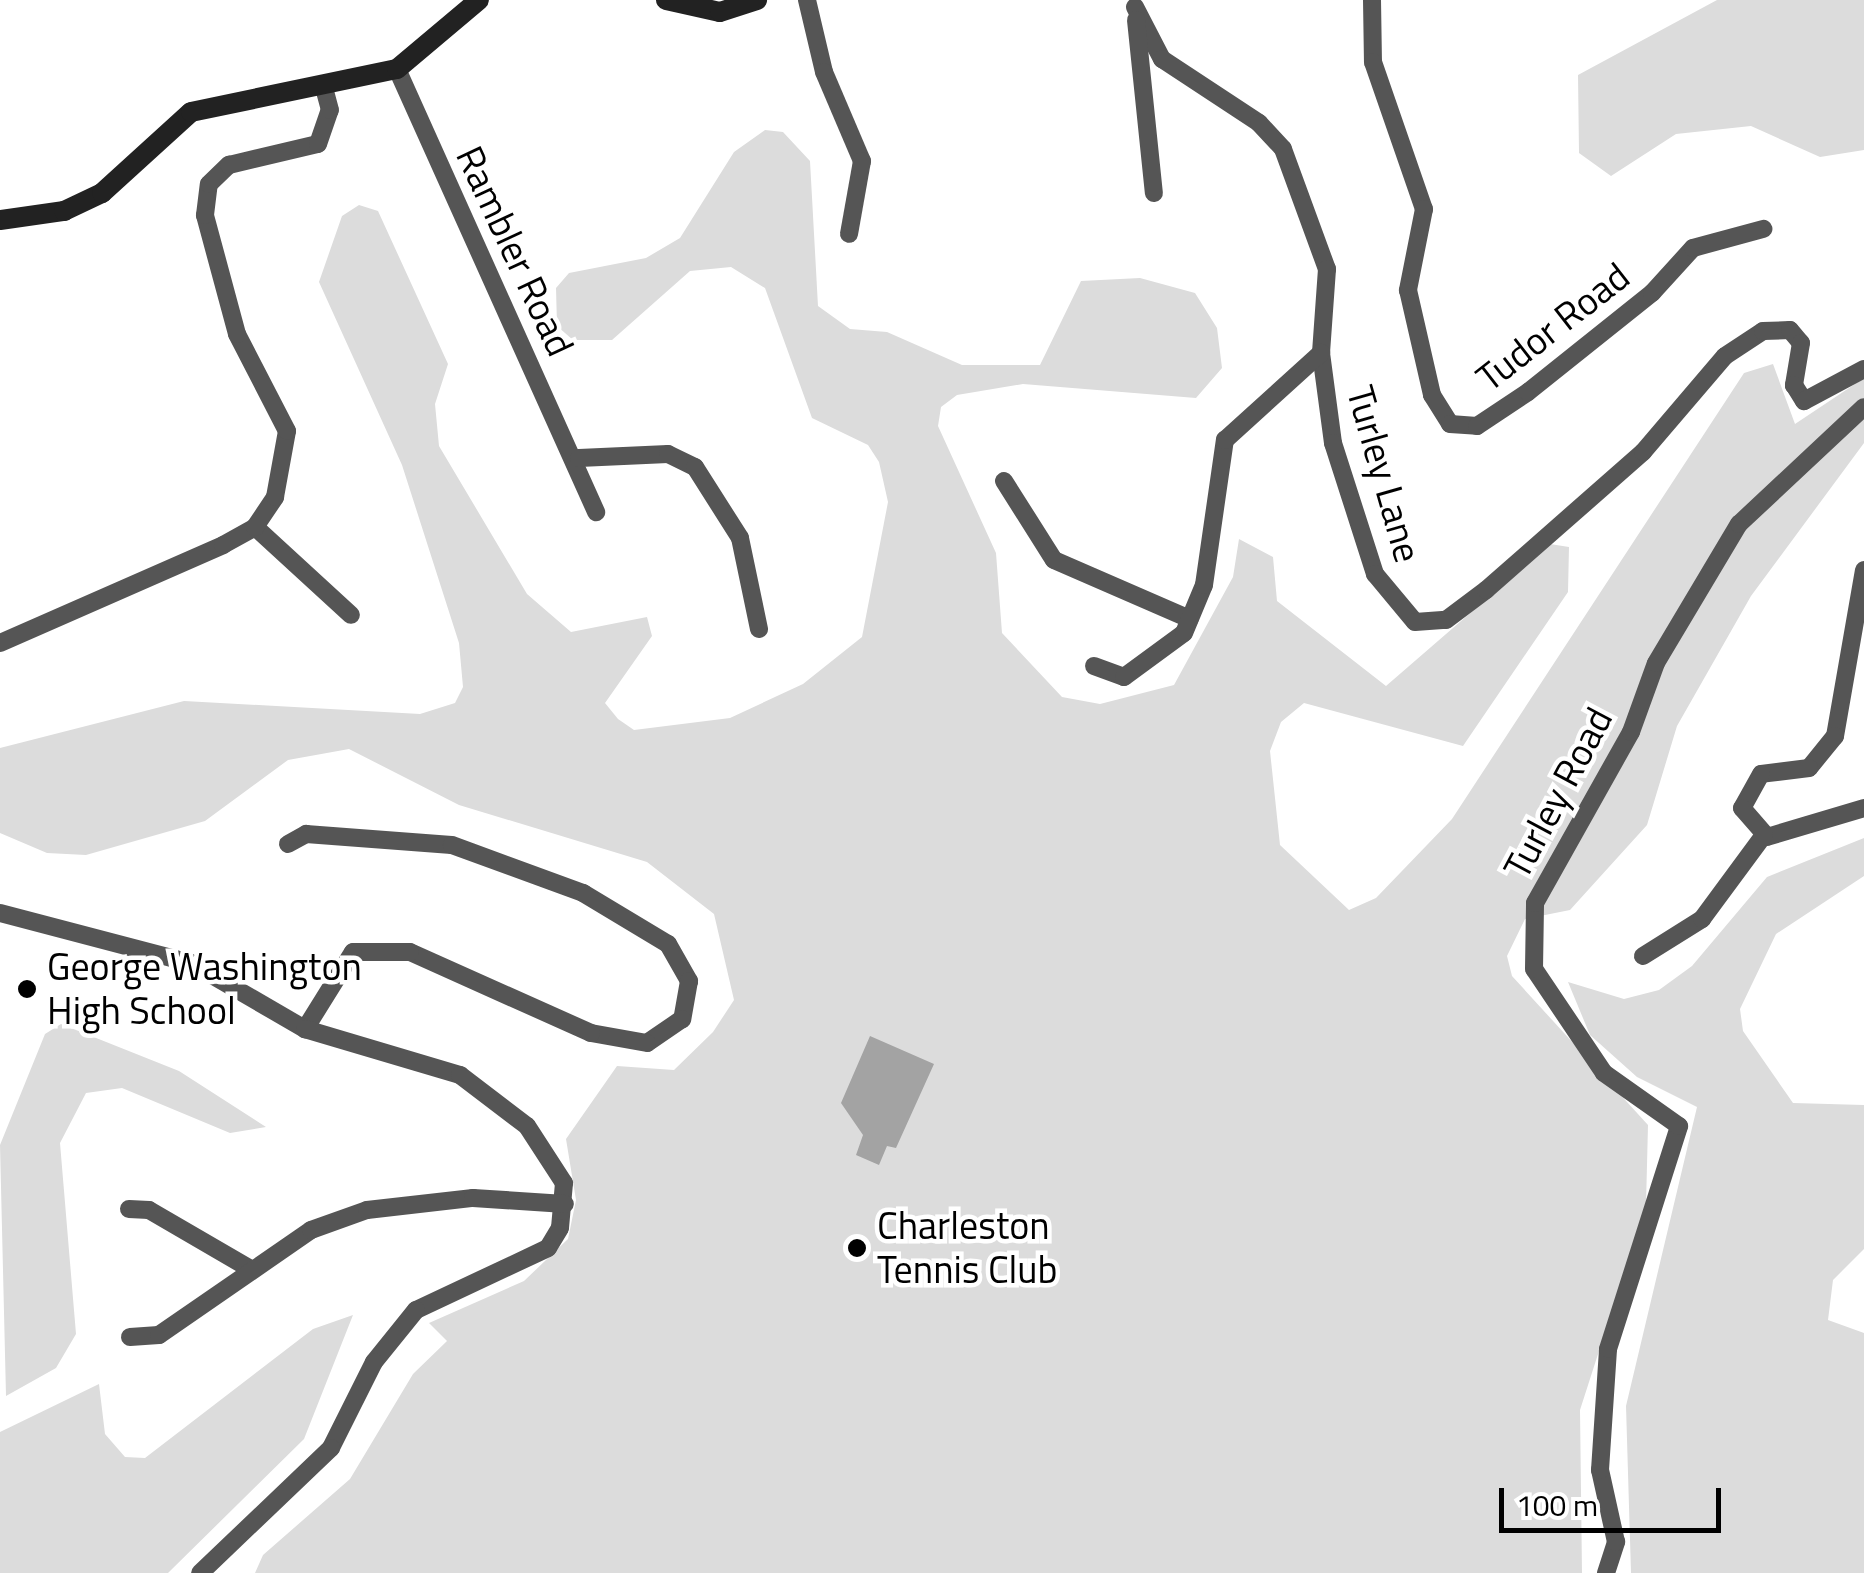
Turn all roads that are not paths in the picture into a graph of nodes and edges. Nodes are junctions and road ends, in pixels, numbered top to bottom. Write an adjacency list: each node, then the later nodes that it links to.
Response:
1 (479, 0): 7 (main road)
2 (666, 0): 3 (main road)
3 (756, 0)
4 (806, 0): 12 (street)
5 (1372, 0): 11 (street, Tudor Road)
6 (1133, 4): 9 (street); 13 (street, Turley Lane)
7 (397, 69): 8 (main road); 16 (street, Rambler Road)
8 (324, 87): 10 (main road); 19 (street)
9 (1154, 193)
10 (0, 220)
11 (1763, 230)
12 (849, 234)
13 (1321, 352): 14 (street, Turley Lane); 22 (street)
14 (1864, 369)
15 (1864, 407): 37 (street, Turley Road)
16 (578, 458): 18 (street, Rambler Road); 23 (street)
17 (1004, 481): 22 (street)
18 (596, 512)
19 (255, 527): 21 (street); 24 (street)
20 (1864, 570): 27 (street)
21 (351, 615)
22 (1190, 618): 25 (street)
23 (759, 628)
24 (0, 643)
25 (1094, 666)
26 (1864, 808): 27 (street)
27 (1764, 835): 30 (street)
28 (288, 844): 31 (street)
29 (0, 914): 31 (street)
30 (1642, 956)
31 (305, 1029): 32 (street)
32 (564, 1204): 34 (street); 36 (street)
33 (129, 1208): 34 (street)
34 (252, 1270): 35 (street)
35 (130, 1336)
36 (200, 1573)
37 (1606, 1573)

